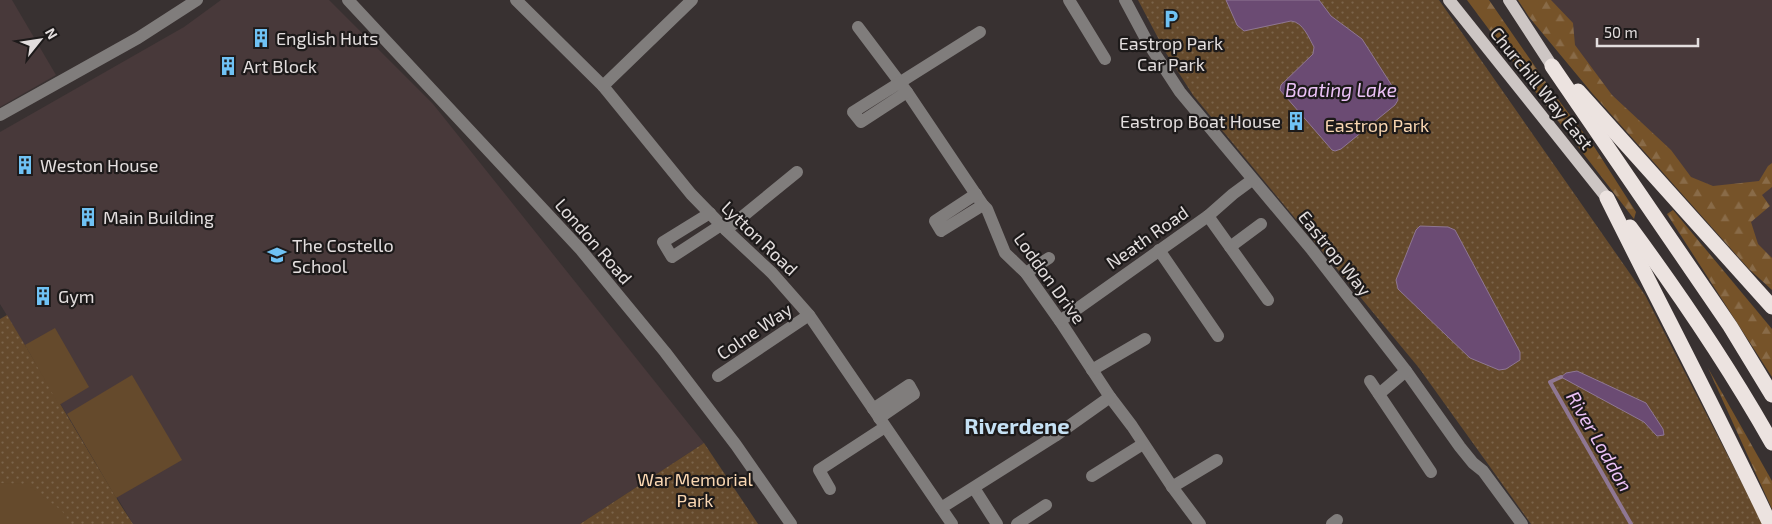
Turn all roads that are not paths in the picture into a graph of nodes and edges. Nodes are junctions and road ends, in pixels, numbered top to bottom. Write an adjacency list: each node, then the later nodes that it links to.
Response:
1 (197, 0): 15 (street)
2 (348, 0): 51 (street, London Road)
3 (516, 0): 13 (street, Lytton Road)
4 (692, 0): 13 (street)
5 (1069, 0): 11 (street)
6 (1125, 0): 17 (street, Eastrop Way)
7 (1449, 0): 18 (main road, Churchill Way East)
8 (1509, 0): 12 (main road, Churchill Way East)
9 (858, 27): 14 (street, Loddon Drive)
10 (980, 32): 14 (street)
11 (1105, 59)
12 (1552, 66): 28 (highway); 38 (highway)
13 (603, 86): 19 (street, Lytton Road)
14 (903, 87): 26 (street, Loddon Drive)
15 (0, 115)
16 (797, 172): 22 (street)
17 (1252, 180): 20 (street, Neath Road); 34 (street, Eastrop Way)
18 (1607, 198): 41 (highway); 57 (highway)
19 (710, 214): 22 (street, Lytton Road); 22 (street)
20 (1208, 216): 23 (street); 24 (street, Neath Road)
21 (1262, 224): 23 (street)
22 (723, 227): 29 (street, Lytton Road)
23 (1230, 247): 27 (street)
24 (1159, 250): 30 (street, Neath Road); 31 (street)
25 (1049, 258): 26 (street)
26 (1026, 273): 30 (street, Loddon Drive)
27 (1268, 300)
28 (1772, 306)
29 (809, 315): 35 (street, Colne Way); 40 (street, Lytton Road)
30 (1060, 320): 33 (street, Loddon Drive)
31 (1218, 336)
32 (1145, 339): 33 (street)
33 (1092, 370): 39 (street, Loddon Drive)
34 (1406, 371): 37 (street); 56 (street, Eastrop Way)
35 (718, 376)
36 (1370, 380): 37 (street)
37 (1379, 394): 44 (street)
38 (1772, 395)
39 (1110, 397): 42 (street, Loddon Drive); 47 (street)
40 (879, 418): 48 (street); 50 (street, Lytton Road)
41 (1772, 443)
42 (1144, 444): 45 (street); 46 (street, Loddon Drive)
43 (1217, 460): 46 (street)
44 (1431, 472)
45 (1092, 476)
46 (1172, 487): 55 (street, Loddon Drive)
47 (974, 488): 50 (street); 53 (street)
48 (830, 489)
49 (1046, 505): 54 (street)
50 (941, 508): 52 (street, Lytton Road)
51 (791, 524)
52 (952, 524)
53 (996, 524)
54 (1017, 524)
55 (1200, 524)
56 (1522, 524)
57 (1770, 524)

